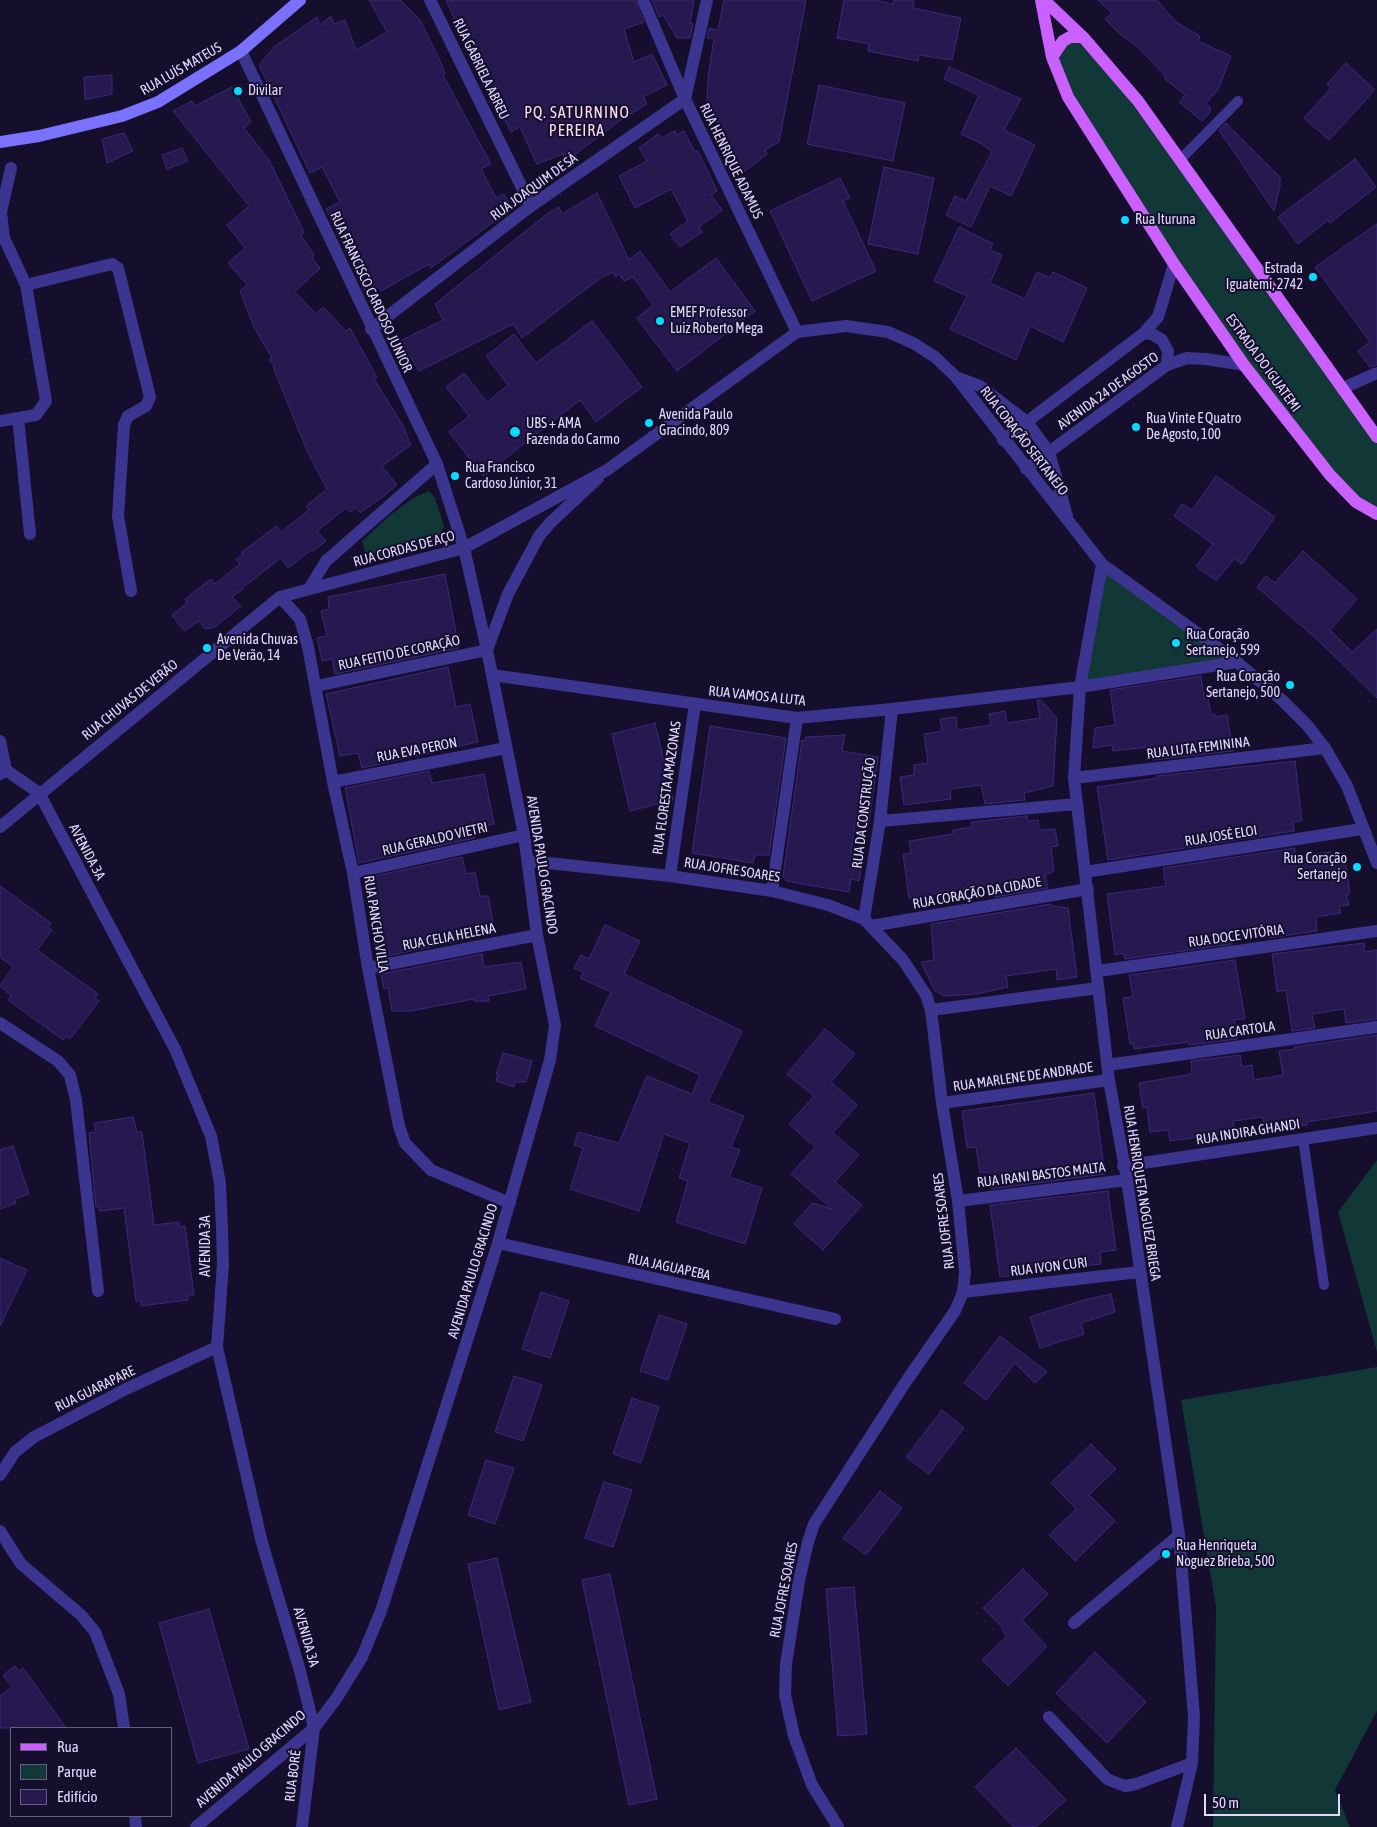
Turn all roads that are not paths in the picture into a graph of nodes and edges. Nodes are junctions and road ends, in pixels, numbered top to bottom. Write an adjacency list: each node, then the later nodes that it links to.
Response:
1 (300, 0): 7 (main road, RUA LUÍS MATEUS)
2 (430, 0): 14 (street, RUA GABRIELA ABREU)
3 (643, 0): 9 (street, RUA HENRIQUE ADAMUS)
4 (707, 0): 9 (street)
5 (1043, 0): 6 (main road, ESTRADA DO IGUATEMI); 8 (main road, ESTRADA DO IGUATEMI)
6 (1084, 37): 8 (main road); 12 (main road, ESTRADA DO IGUATEMI)
7 (241, 51): 11 (main road, RUA LUÍS MATEUS); 17 (street, RUA FRANCISCO CARDOSO JUNIOR)
8 (1052, 57): 15 (main road, ESTRADA DO IGUATEMI)
9 (684, 99): 14 (street, RUA JOAQUIM DE SÁ); 18 (street, RUA HENRIQUE ADAMUS)
10 (1238, 101): 12 (lane)
11 (0, 142)
12 (1180, 160): 24 (main road, ESTRADA DO IGUATEMI)
13 (11, 168): 16 (street)
14 (531, 206): 17 (street, RUA JOAQUIM DE SÁ)
15 (1174, 264): 19 (street, AVENIDA 24 DE AGOSTO); 21 (main road, ESTRADA DO IGUATEMI)
16 (26, 285): 25 (street); 40 (street)
17 (371, 328): 31 (street, RUA FRANCISCO CARDOSO JUNIOR)
18 (797, 332): 23 (street, RUA CORAÇÃO SERTANEJO); 33 (street)
19 (1144, 333): 20 (street); 27 (street, AVENIDA 24 DE AGOSTO)
20 (1167, 365): 21 (street, AVENIDA 24 DE AGOSTO); 30 (street, AVENIDA 24 DE AGOSTO)
21 (1244, 365): 34 (main road, ESTRADA DO IGUATEMI)
22 (1377, 373): 24 (street)
23 (956, 377): 27 (street, RUA CORAÇÃO SERTANEJO); 29 (street, RUA CORAÇÃO SERTANEJO)
24 (1343, 388): 28 (main road, ESTRADA DO IGUATEMI)
25 (18, 418): 26 (street); 36 (street)
26 (0, 421)
27 (1026, 422): 29 (street, AVENIDA 24 DE AGOSTO); 30 (street, RUA CORAÇÃO SERTANEJO)
28 (1377, 437)
29 (1003, 440): 32 (street, RUA CORAÇÃO SERTANEJO)
30 (1049, 452): 32 (street, AVENIDA 24 DE AGOSTO); 35 (street, RUA CORAÇÃO SERTANEJO)
31 (437, 464): 37 (street, RUA FRANCISCO CARDOSO JUNIOR); 39 (street)
32 (1026, 469): 35 (street, RUA CORAÇÃO SERTANEJO)
33 (607, 470): 37 (street, RUA CORDAS DE AÇO); 42 (street)
34 (1377, 514)
35 (1069, 524): 38 (street, RUA CORAÇÃO SERTANEJO)
36 (30, 534)
37 (464, 548): 39 (street, RUA CORDAS DE AÇO); 42 (street, AVENIDA PAULO GRACINDO)
38 (1102, 564): 43 (street, RUA CORAÇÃO SERTANEJO); 46 (street, RUA HENRIQUETA NOGUEZ BRIEGA)
39 (309, 589): 41 (street, RUA CORDAS DE AÇO)
40 (131, 591)
41 (280, 597): 45 (street, RUA PANCHO VILLA); 56 (street, RUA CHUVAS DE VERÃO)
42 (487, 650): 44 (street, AVENIDA PAULO GRACINDO); 45 (street, RUA FEITIO DE CORAÇÃO)
43 (1237, 662): 46 (street, RUA VAMOS A LUTA); 52 (street, RUA CORAÇÃO SERTANEJO)
44 (492, 675): 47 (street, RUA VAMOS A LUTA); 51 (street, AVENIDA PAULO GRACINDO)
45 (316, 686): 55 (street, RUA PANCHO VILLA)
46 (1080, 687): 48 (street, RUA VAMOS A LUTA); 54 (street, RUA HENRIQUETA NOGUEZ BRIEGA)
47 (695, 704): 49 (street, RUA VAMOS A LUTA); 66 (street, RUA FLORESTA AMAZONAS)
48 (892, 710): 49 (street, RUA VAMOS A LUTA); 58 (street, RUA DA CONSTRUÇÃO)
49 (797, 718): 68 (street)
50 (0, 741): 53 (street)
51 (506, 748): 55 (street, RUA EVA PERON); 61 (street, AVENIDA PAULO GRACINDO)
52 (1325, 748): 54 (street, RUA LUTA FEMININA); 60 (street, RUA CORAÇÃO SERTANEJO)
53 (3, 772): 56 (street)
54 (1074, 778): 57 (street, RUA HENRIQUETA NOGUEZ BRIEGA)
55 (333, 782): 65 (street, RUA PANCHO VILLA)
56 (39, 793): 59 (street, RUA CHUVAS DE VERÃO); 93 (street, AVENIDA 3A)
57 (1077, 804): 58 (street); 64 (street, RUA HENRIQUETA NOGUEZ BRIEGA)
58 (880, 821): 69 (street, RUA DA CONSTRUÇÃO)
59 (0, 827)
60 (1362, 829): 63 (street, RUA CORAÇÃO SERTANEJO); 64 (street, RUA JOSÉ ELOI)
61 (524, 835): 62 (street, AVENIDA PAULO GRACINDO); 65 (street, RUA GERALDO VIETRI)
62 (529, 861): 66 (street, RUA JOFRE SOARES); 71 (street, AVENIDA PAULO GRACINDO)
63 (1377, 863)
64 (1085, 872): 67 (street, RUA HENRIQUETA NOGUEZ BRIEGA)
65 (353, 873): 72 (street, RUA PANCHO VILLA)
66 (670, 876): 68 (street, RUA JOFRE SOARES)
67 (1088, 889): 69 (street, RUA CORAÇÃO DA CIDADE); 73 (street, RUA HENRIQUETA NOGUEZ BRIEGA)
68 (772, 891): 69 (street, RUA JOFRE SOARES)
69 (867, 923): 75 (street, RUA JOFRE SOARES)
70 (1377, 931): 73 (street, RUA DOCE VITÓRIA)
71 (537, 935): 72 (street, RUA CELIA HELENA); 86 (street, AVENIDA PAULO GRACINDO)
72 (368, 968): 86 (street, RUA PANCHO VILLA)
73 (1098, 971): 74 (street, RUA HENRIQUETA NOGUEZ BRIEGA)
74 (1098, 988): 75 (street); 78 (street, RUA HENRIQUETA NOGUEZ BRIEGA)
75 (931, 1010): 80 (street, RUA JOFRE SOARES)
76 (0, 1023): 90 (street)
77 (1377, 1027): 78 (street, RUA CARTOLA)
78 (1107, 1065): 79 (street, RUA HENRIQUETA NOGUEZ BRIEGA)
79 (1109, 1080): 80 (street, RUA MARLENE DE ANDRADE); 83 (street, RUA HENRIQUETA NOGUEZ BRIEGA)
80 (942, 1103): 85 (street, RUA JOFRE SOARES)
81 (1377, 1128): 82 (street, RUA INDIRA GHANDI)
82 (1303, 1139): 83 (street, RUA INDIRA GHANDI); 89 (lane)
83 (1123, 1166): 84 (street, RUA HENRIQUETA NOGUEZ BRIEGA)
84 (1127, 1180): 85 (street, RUA IRANI BASTOS MALTA); 88 (street, RUA HENRIQUETA NOGUEZ BRIEGA)
85 (958, 1201): 91 (street, RUA JOFRE SOARES)
86 (510, 1203): 87 (street, AVENIDA PAULO GRACINDO)
87 (498, 1243): 92 (street, RUA JAGUAPEBA); 100 (street, AVENIDA PAULO GRACINDO)
88 (1138, 1272): 91 (street, RUA IVON CURI); 96 (street, RUA HENRIQUETA NOGUEZ BRIEGA)
89 (1324, 1285)
90 (98, 1291)
91 (963, 1292): 105 (street, RUA JOFRE SOARES)
92 (835, 1319)
93 (217, 1347): 94 (street, RUA GUARAPARE); 100 (street, AVENIDA 3A)
94 (0, 1474)
95 (0, 1532): 99 (street)
96 (1179, 1535): 97 (street); 101 (street, RUA HENRIQUETA NOGUEZ BRIEGA)
97 (1074, 1623)
98 (1049, 1717): 101 (street)
99 (124, 1727)
100 (314, 1728): 103 (street, AVENIDA PAULO GRACINDO); 104 (street, RUA BORÉ)
101 (1192, 1763): 102 (street, RUA HENRIQUETA NOGUEZ BRIEGA)
102 (1178, 1824): 106 (street)
103 (196, 1827)
104 (302, 1827)
105 (838, 1827)
106 (1165, 1827)

